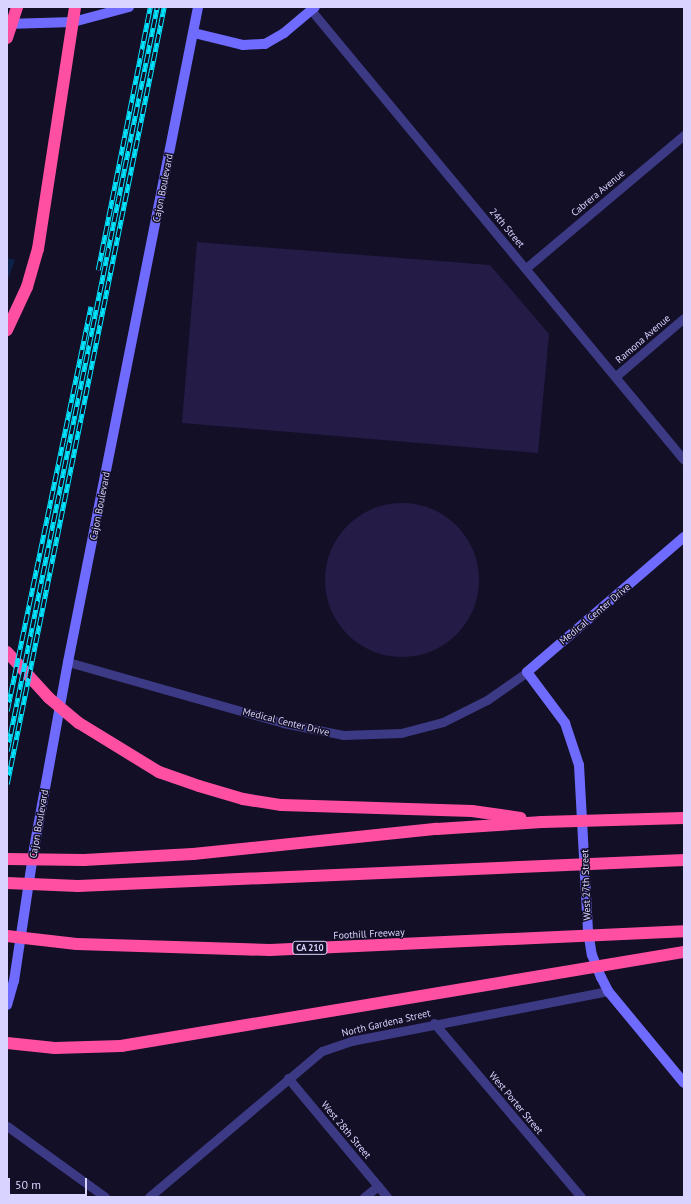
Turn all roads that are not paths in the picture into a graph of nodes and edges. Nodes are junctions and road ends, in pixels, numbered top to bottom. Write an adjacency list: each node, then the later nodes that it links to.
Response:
1 (17, 7): 9 (highway)
2 (75, 7): 6 (highway)
3 (129, 7): 6 (main road)
4 (198, 7): 8 (main road, Cajon Boulevard)
5 (313, 9): 8 (main road); 11 (street, 24th Street)
6 (73, 22): 7 (main road); 13 (highway)
7 (7, 24)
8 (194, 33): 18 (main road, Cajon Boulevard)
9 (7, 38)
10 (684, 135): 11 (street, Cabrera Avenue)
11 (526, 268): 14 (street, 24th Street)
12 (684, 318): 14 (street, Ramona Avenue)
13 (7, 330)
14 (616, 376): 15 (street, 24th Street)
15 (684, 460)
16 (684, 537): 19 (main road, Medical Center Drive)
17 (7, 652): 21 (highway)
18 (68, 662): 19 (street, Medical Center Drive); 31 (main road, Cajon Boulevard)
19 (527, 672): 30 (main road, West 27th Street)
20 (684, 818): 21 (highway)
21 (542, 822): 22 (highway)
22 (7, 859)
23 (684, 860): 24 (highway)
24 (7, 883)
25 (684, 931): 28 (highway, Foothill Freeway / CA 210)
26 (7, 936): 28 (highway, Foothill Freeway / CA 210)
27 (7, 941): 28 (highway)
28 (77, 944)
29 (684, 952): 33 (highway)
30 (608, 991): 32 (street, North Gardena Street); 35 (main road, West 27th Street)
31 (7, 1005)
32 (434, 1023): 34 (street, North Gardena Street); 42 (street, West Porter Street)
33 (7, 1043)
34 (288, 1078): 37 (street, West 28th Street); 39 (street, North Gardena Street)
35 (684, 1083)
36 (7, 1126): 38 (street)
37 (378, 1186): 40 (street); 41 (street, West 28th Street)
38 (105, 1197)
39 (149, 1197)
40 (364, 1197)
41 (387, 1197)
42 (581, 1197)

